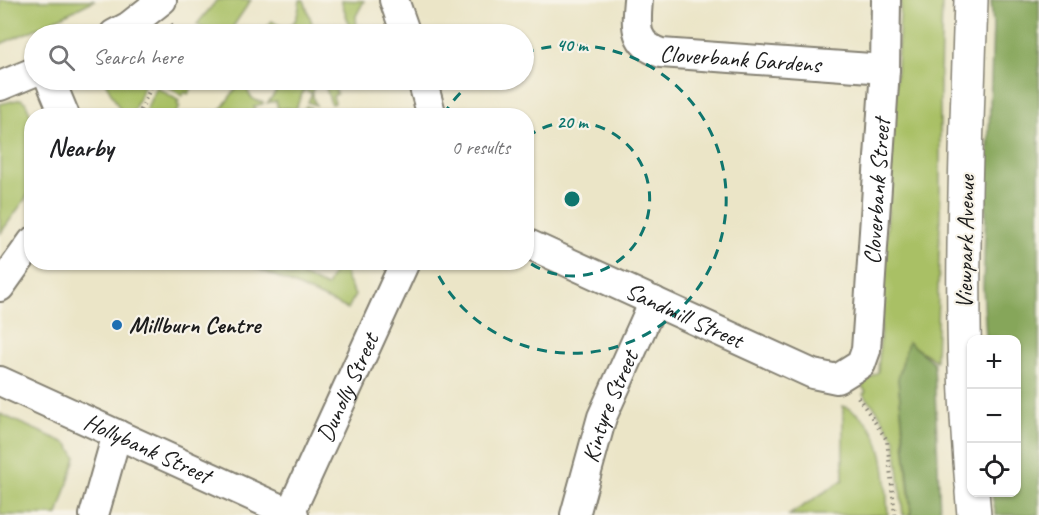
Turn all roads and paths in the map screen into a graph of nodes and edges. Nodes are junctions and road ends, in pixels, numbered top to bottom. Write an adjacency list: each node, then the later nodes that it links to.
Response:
1 (162, 0): 6 (street)
2 (394, 0): 7 (street)
3 (638, 0): 8 (street, Cloverbank Gardens)
4 (886, 0): 8 (street, Cloverbank Street)
5 (971, 0): 25 (street, Viewpark Avenue)
6 (132, 24)
7 (402, 24)
8 (885, 69): 22 (street, Cloverbank Street)
9 (24, 76): 10 (street)
10 (0, 86)
11 (54, 90): 14 (street)
12 (149, 90): 15 (path)
13 (425, 90): 16 (street)
14 (62, 108)
15 (141, 108)
16 (430, 108)
17 (534, 247): 21 (street, Sandmill Street)
18 (24, 253): 20 (street)
19 (401, 270): 27 (street, Dunolly Street)
20 (0, 287)
21 (654, 301): 22 (street, Sandmill Street); 29 (street, Kintyre Street)
22 (845, 376): 30 (path)
23 (0, 381): 24 (street, Hollybank Street)
24 (117, 434): 27 (street, Hollybank Street); 28 (street)
25 (968, 443)
26 (972, 497): 31 (street)
27 (292, 514)
28 (94, 515)
29 (575, 515)
30 (896, 515)
31 (974, 515)

